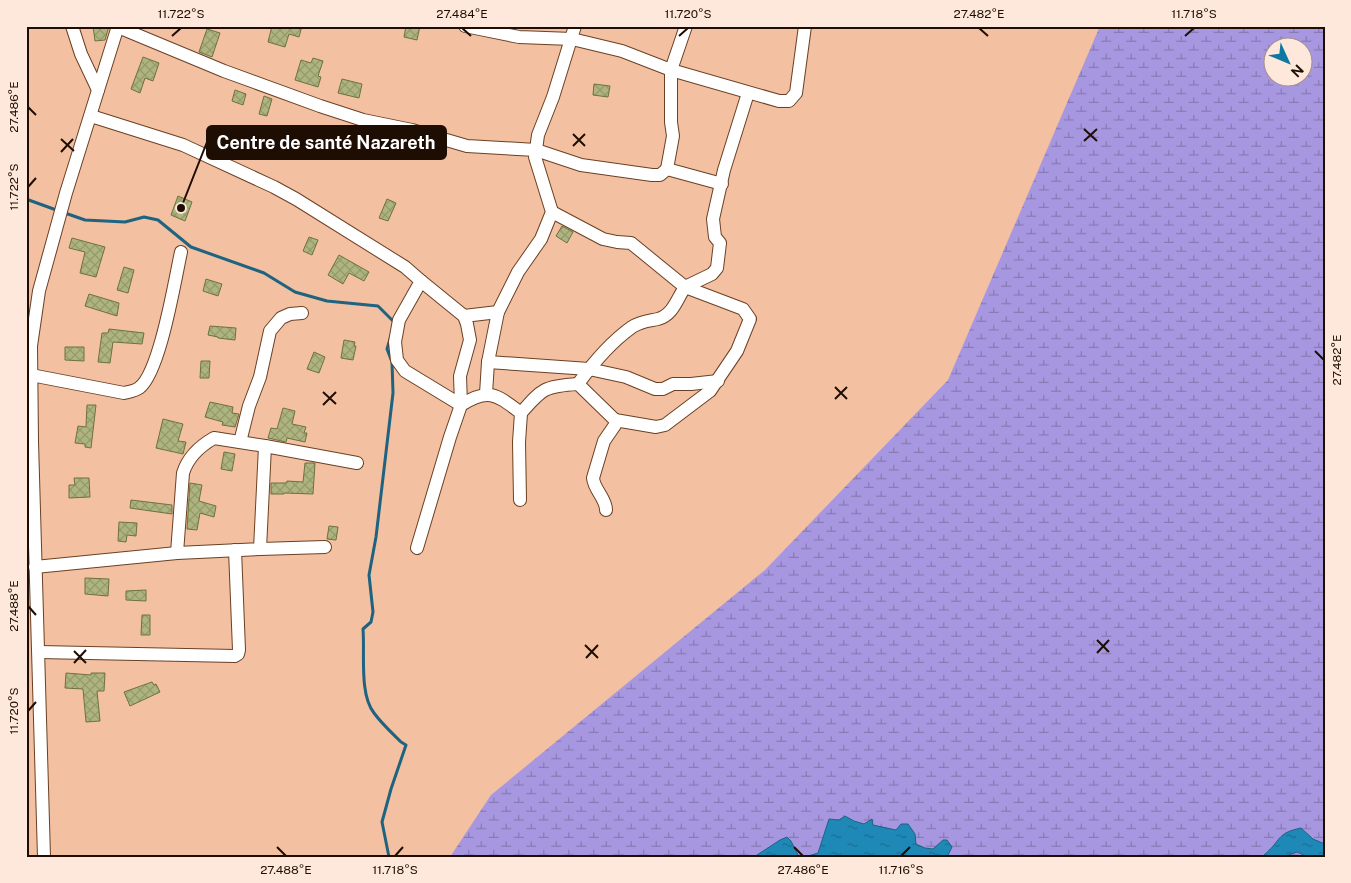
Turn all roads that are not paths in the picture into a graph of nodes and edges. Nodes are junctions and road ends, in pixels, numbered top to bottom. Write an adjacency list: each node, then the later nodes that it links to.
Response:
1 (72, 26): 9 (street)
2 (465, 26): 7 (street)
3 (575, 26): 7 (street)
4 (686, 26): 8 (street)
5 (805, 26): 10 (street)
6 (118, 27): 9 (street); 12 (street)
7 (572, 40): 8 (street); 12 (street)
8 (672, 70): 10 (street); 13 (street)
9 (98, 90): 11 (street)
10 (748, 93): 14 (street)
11 (91, 116): 17 (street); 20 (street)
12 (536, 150): 13 (street); 15 (street)
13 (667, 169): 14 (street)
14 (722, 184): 19 (street)
15 (552, 212): 19 (street); 21 (street)
16 (181, 252): 26 (street)
17 (421, 281): 23 (street); 30 (street)
18 (26, 287): 20 (street)
19 (684, 287): 25 (street); 27 (street)
20 (39, 291): 26 (street)
21 (498, 312): 23 (street); 24 (street)
22 (302, 313): 33 (street)
23 (464, 316): 30 (street)
24 (488, 362): 25 (street); 29 (street)
25 (589, 369): 27 (street); 28 (street)
26 (31, 375): 43 (street)
27 (718, 381): 32 (street)
28 (578, 384): 31 (street); 32 (street)
29 (486, 394): 30 (street); 31 (street)
30 (461, 405): 39 (street)
31 (521, 413): 36 (street)
32 (615, 420): 37 (street)
33 (240, 442): 34 (street); 42 (street)
34 (265, 446): 35 (street); 40 (street)
35 (357, 463)
36 (520, 500)
37 (606, 510)
38 (325, 547): 40 (street)
39 (417, 548)
40 (260, 549): 41 (street)
41 (235, 550): 42 (street); 44 (street)
42 (177, 553): 43 (street)
43 (35, 567): 44 (street)
44 (39, 652): 45 (street)
45 (44, 857)

